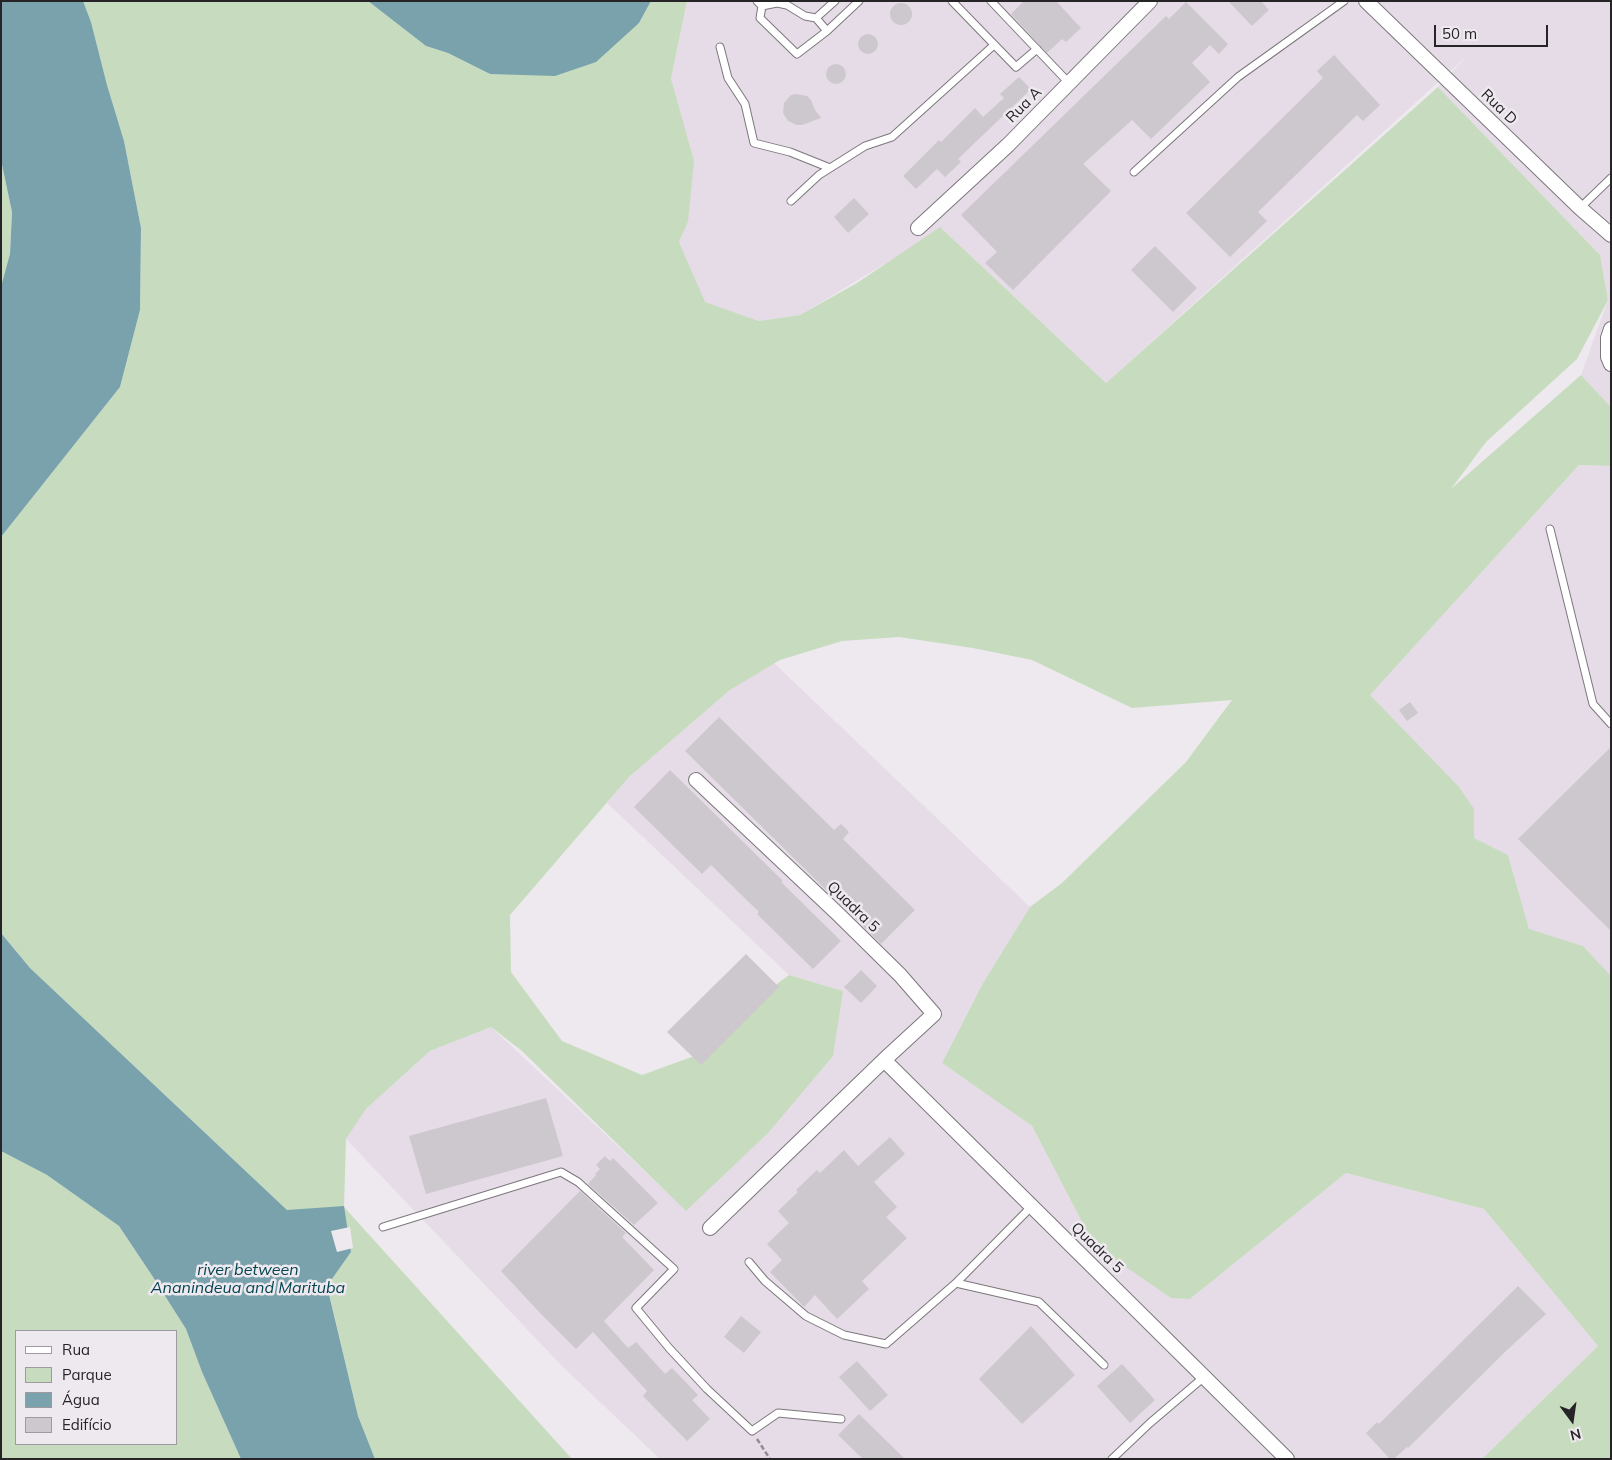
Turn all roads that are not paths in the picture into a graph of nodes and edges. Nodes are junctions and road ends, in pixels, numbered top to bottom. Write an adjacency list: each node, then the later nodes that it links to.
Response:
1 (835, 1): 9 (lane)
2 (859, 1): 10 (lane)
3 (952, 1): 11 (lane)
4 (990, 1): 13 (lane)
5 (1150, 1): 14 (street, Rua A)
6 (1344, 1): 16 (lane)
7 (1366, 1): 19 (street, Rua D)
8 (760, 4): 9 (lane); 10 (lane)
9 (816, 18): 10 (lane)
10 (827, 31)
11 (994, 44): 13 (lane); 15 (lane)
12 (720, 47): 15 (lane)
13 (1037, 50): 14 (lane)
14 (1069, 83): 20 (street, Rua A)
15 (830, 168): 18 (lane)
16 (1134, 172)
17 (1611, 178): 19 (lane)
18 (791, 201)
19 (1580, 208): 21 (street, Rua D)
20 (918, 228)
21 (1611, 235)
22 (1611, 329): 23 (street)
23 (1611, 364)
24 (1550, 529): 25 (lane)
25 (1611, 724)
26 (696, 780): 27 (street, Quadra 5)
27 (884, 1060): 28 (street, Quadra 5); 30 (street, Quadra 5)
28 (1032, 1206): 32 (lane); 34 (street, Quadra 5)
29 (382, 1227): 35 (lane)
30 (710, 1228)
31 (749, 1262): 32 (lane)
32 (956, 1283): 33 (lane)
33 (1104, 1365)
34 (1205, 1376): 36 (lane); 37 (street, Quadra 5)
35 (841, 1419)
36 (1112, 1459)
37 (1287, 1459)

